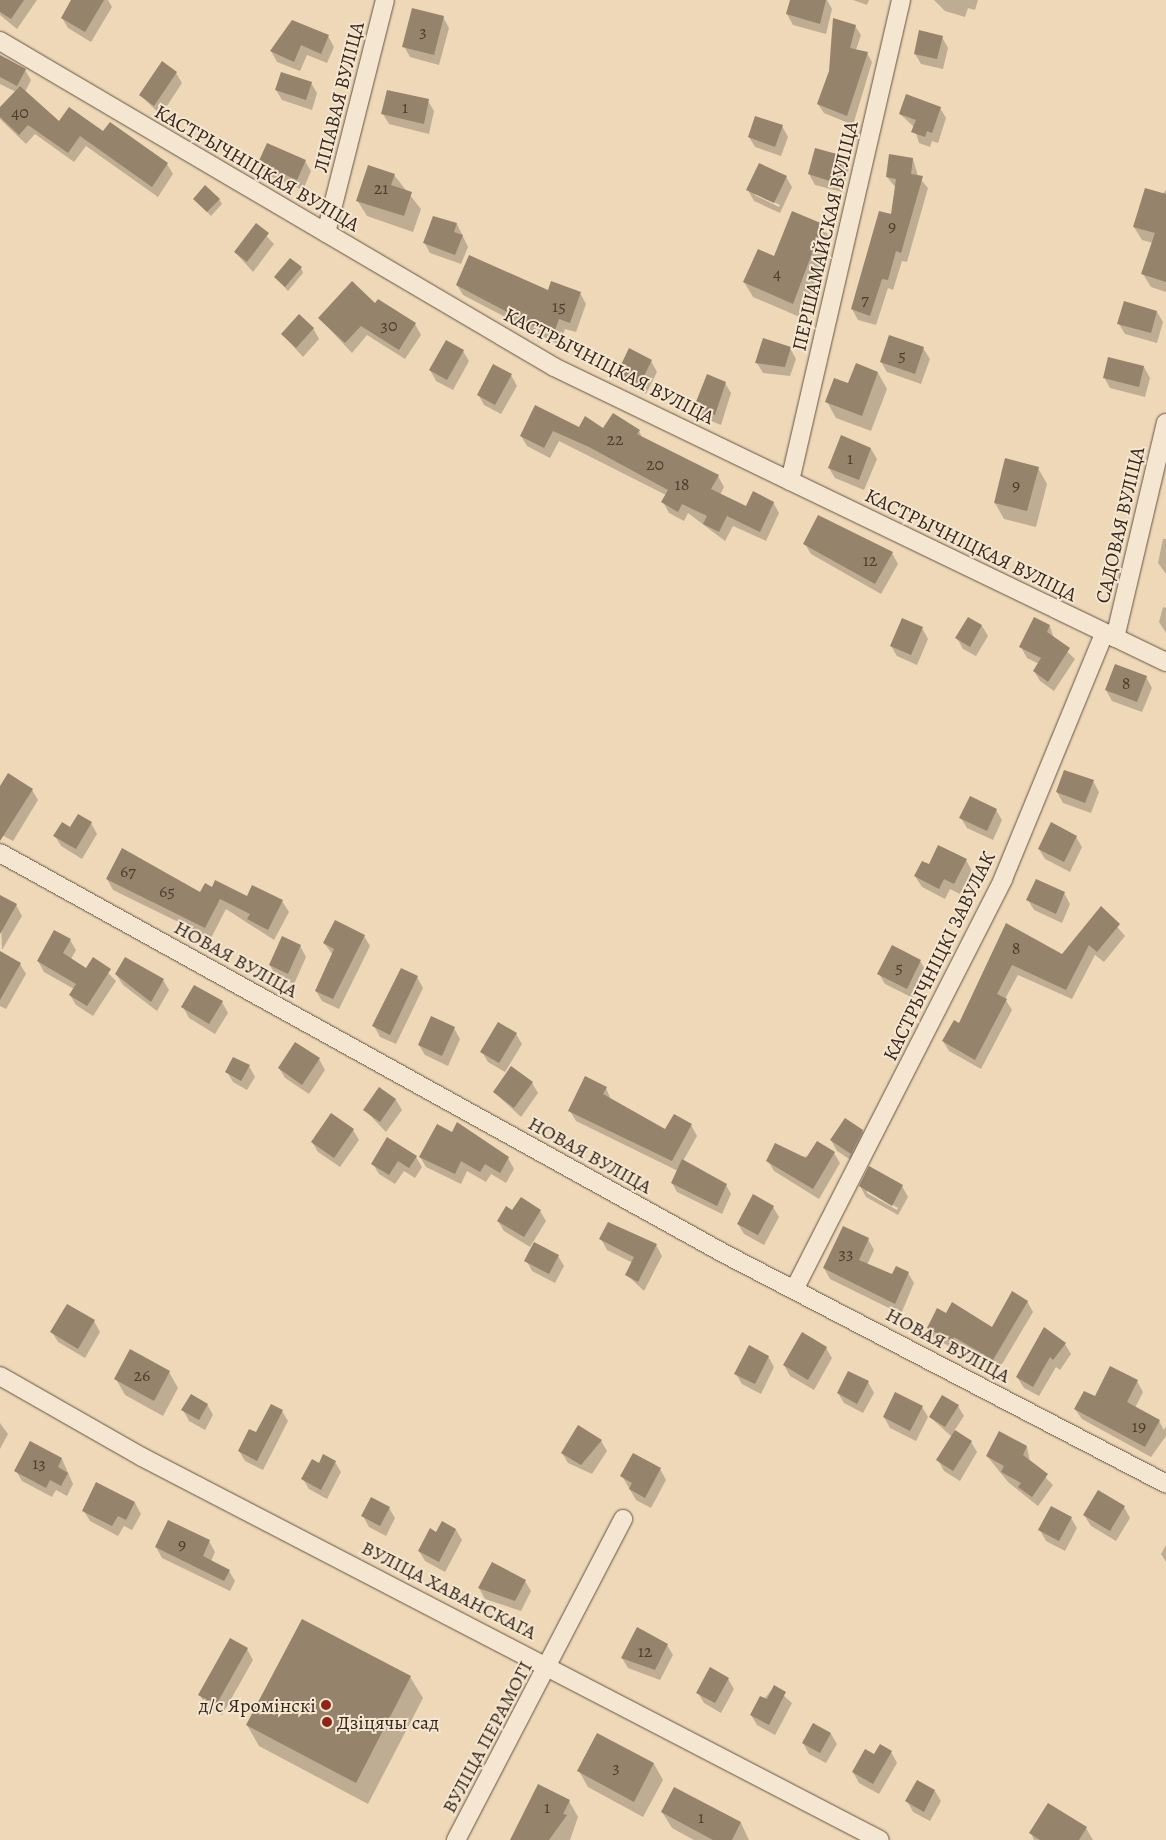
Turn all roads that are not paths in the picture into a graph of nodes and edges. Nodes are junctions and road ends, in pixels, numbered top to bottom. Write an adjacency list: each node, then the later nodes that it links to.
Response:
1 (385, 0): 4 (street, ЛІПАВАЯ ВУЛІЦА)
2 (901, 0): 6 (street, ПЕРШАМАЙСКАЯ ВУЛІЦА)
3 (0, 41): 4 (street, КАСТРЫЧНІЦКАЯ ВУЛІЦА)
4 (326, 233): 6 (street, КАСТРЫЧНІЦКАЯ ВУЛІЦА)
5 (1166, 423): 7 (street, САДОВАЯ ВУЛІЦА)
6 (790, 481): 7 (street, КАСТРЫЧНІЦКАЯ ВУЛІЦА)
7 (1110, 636): 8 (street, КАСТРЫЧНІЦКАЯ ВУЛІЦА); 10 (street, КАСТРЫЧНІЦКІ ЗАВУЛАК)
8 (1166, 662)
9 (0, 853): 10 (street, НОВАЯ ВУЛІЦА)
10 (795, 1288): 12 (street, НОВАЯ ВУЛІЦА)
11 (0, 1376): 14 (street, ВУЛІЦА ХАВАНСКАГА)
12 (1166, 1484)
13 (623, 1519): 14 (street, ВУЛІЦА ПЕРАМОГІ)
14 (549, 1665): 15 (street, ВУЛІЦА ПЕРАМОГІ); 16 (street, ВУЛІЦА ХАВАНСКАГА)
15 (456, 1840)
16 (880, 1840)

